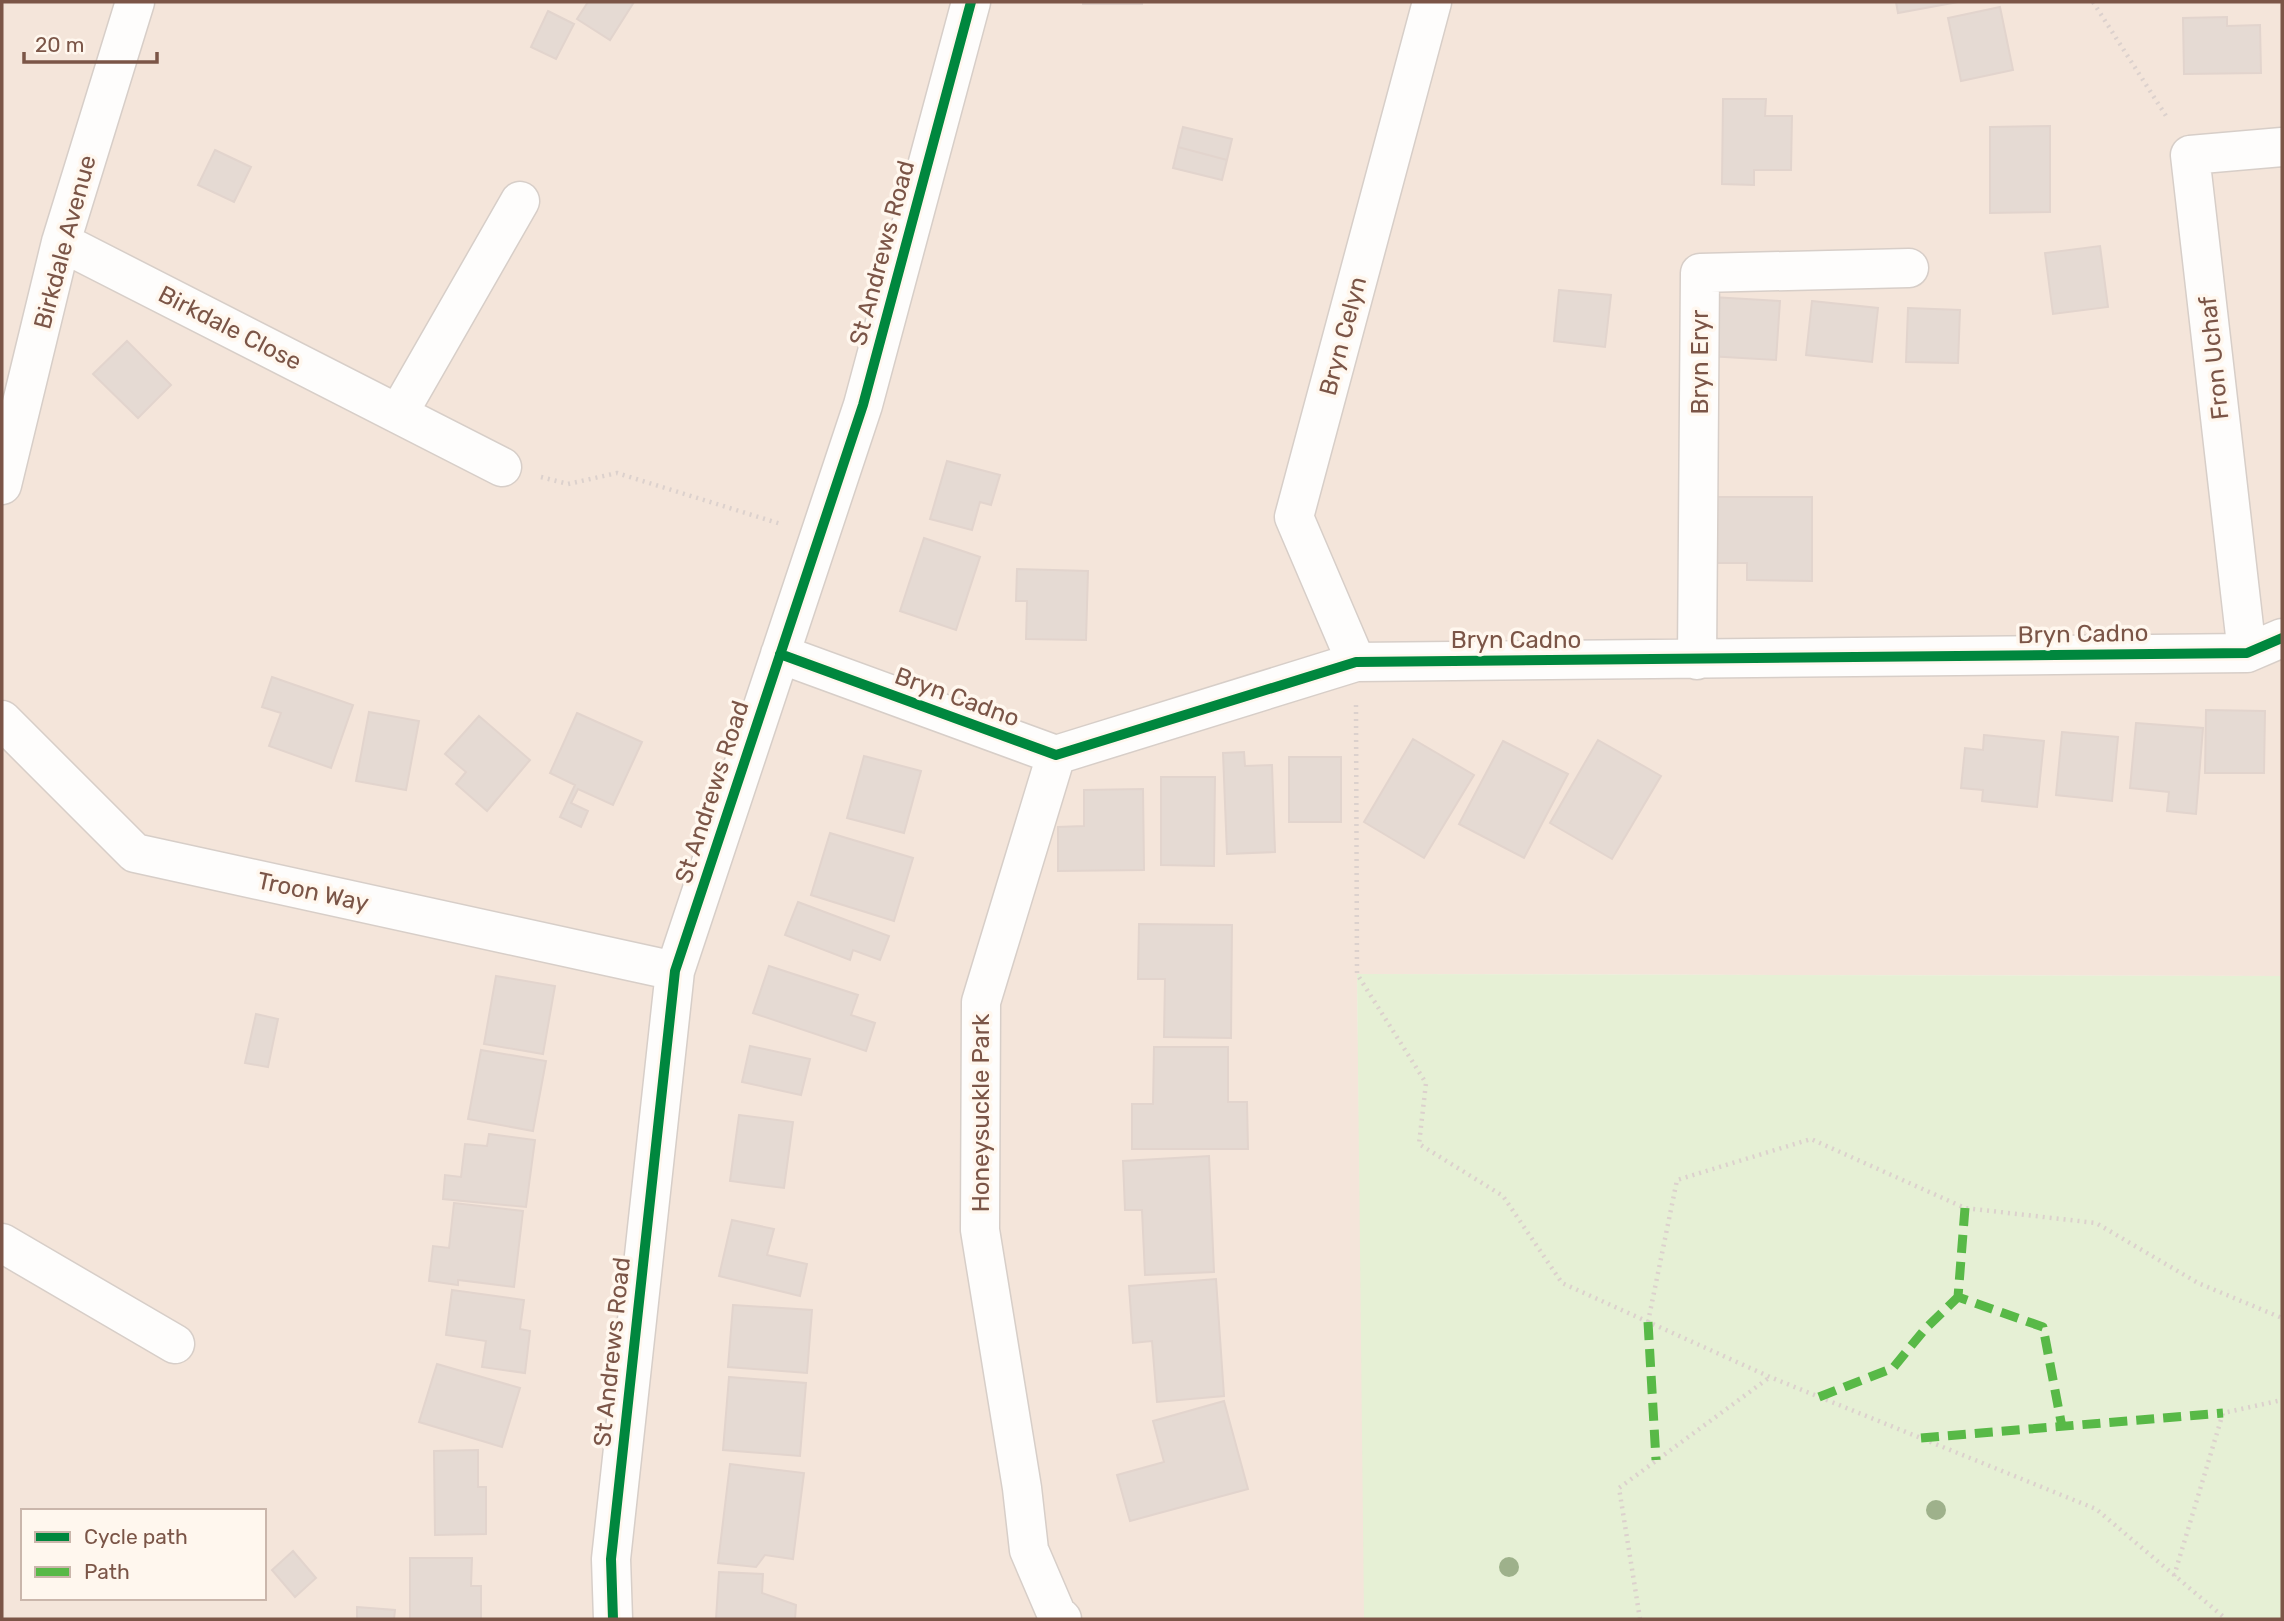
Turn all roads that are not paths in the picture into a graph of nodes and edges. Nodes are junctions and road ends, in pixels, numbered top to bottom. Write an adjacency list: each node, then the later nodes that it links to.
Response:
1 (135, 2): 6 (street, Birkdale Avenue)
2 (971, 2): 13 (street, St Andrews Road)
3 (1433, 2): 15 (street, Bryn Celyn)
4 (2282, 147): 12 (street, Fron Uchaf)
5 (520, 201): 8 (street)
6 (61, 242): 8 (street, Birkdale Close); 10 (street, Birkdale Avenue)
7 (1909, 268): 14 (street, Bryn Eryr)
8 (398, 414): 9 (street, Birkdale Close)
9 (502, 467)
10 (2, 485)
11 (2282, 638): 12 (street, Bryn Cadno)
12 (2247, 653): 14 (street, Bryn Cadno)
13 (780, 654): 17 (street, Bryn Cadno); 18 (street, St Andrews Road)
14 (1697, 660): 15 (street, Bryn Cadno)
15 (1356, 662): 17 (street, Bryn Cadno)
16 (2, 720): 18 (street, Troon Way)
17 (1056, 755): 22 (street, Honeysuckle Park)
18 (675, 971): 21 (street, St Andrews Road)
19 (2, 1243): 20 (street)
20 (175, 1345)
21 (612, 1619)
22 (1062, 1619)

